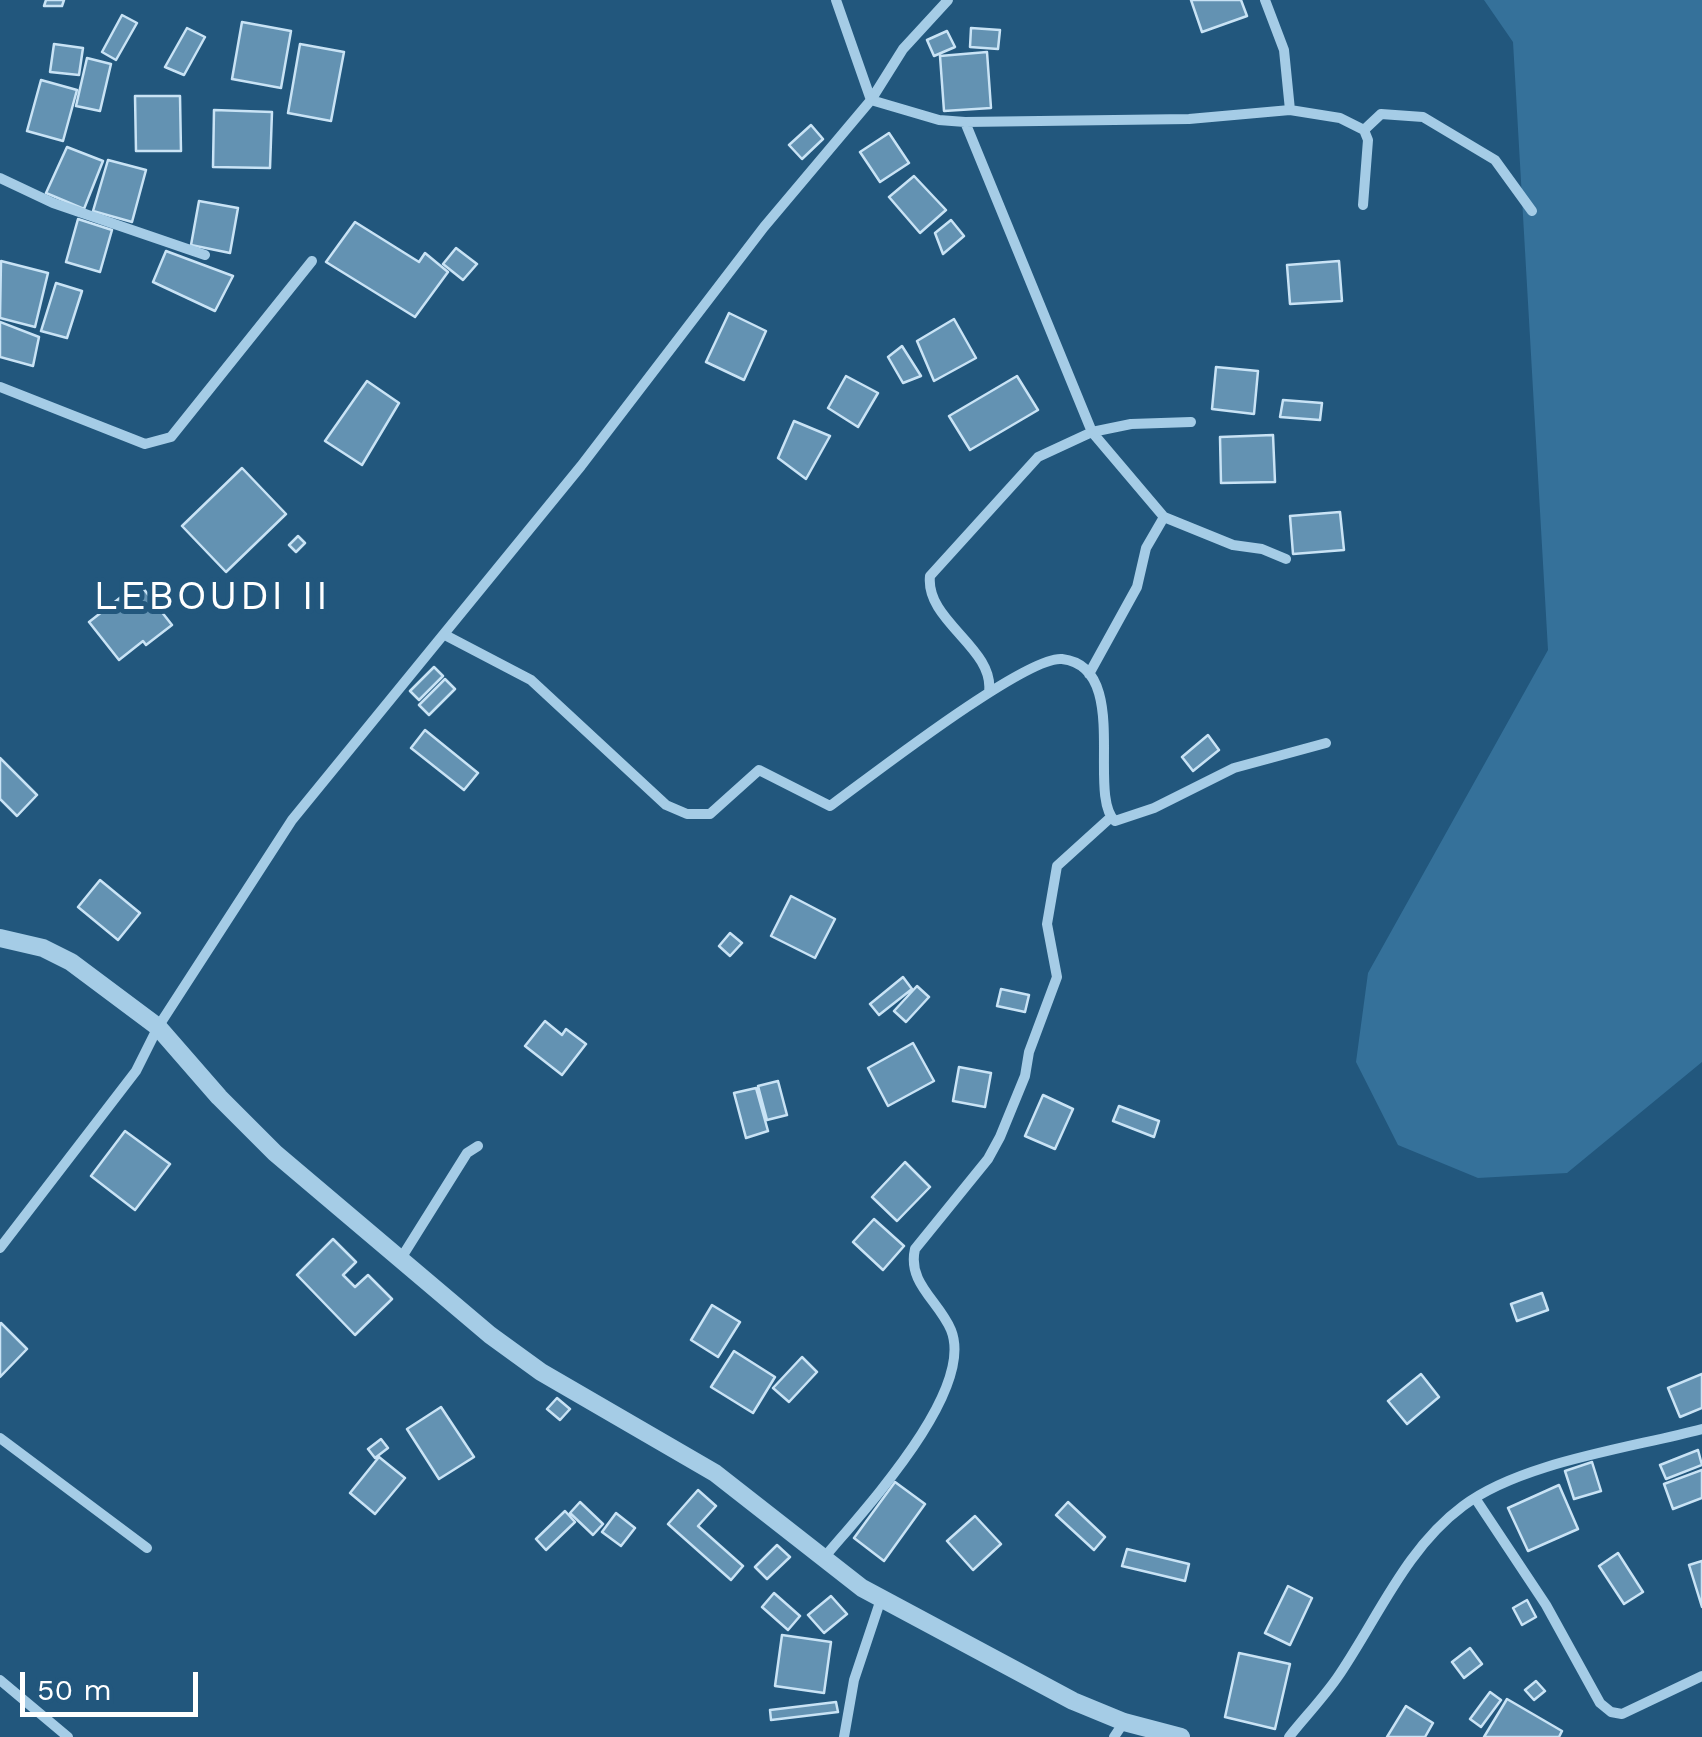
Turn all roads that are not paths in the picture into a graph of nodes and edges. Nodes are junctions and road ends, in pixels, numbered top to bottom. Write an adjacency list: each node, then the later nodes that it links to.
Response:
1 (836, 0): 4 (street)
2 (948, 0): 4 (street)
3 (1264, 0): 5 (street)
4 (871, 100): 6 (street); 18 (street)
5 (1290, 110): 6 (street); 7 (street)
6 (965, 122): 15 (street)
7 (1364, 130): 9 (street); 10 (street)
8 (0, 178): 11 (street)
9 (1363, 206)
10 (1532, 211)
11 (205, 255)
12 (312, 261): 13 (street)
13 (0, 388)
14 (1191, 422): 15 (street)
15 (1092, 432): 16 (street); 20 (street)
16 (1164, 517): 17 (street); 19 (street)
17 (1286, 559)
18 (446, 635): 20 (street); 24 (street)
19 (1089, 674): 20 (street); 22 (street)
20 (989, 692)
21 (1326, 744): 22 (street)
22 (1110, 818): 32 (street)
23 (0, 938): 24 (street)
24 (158, 1028): 26 (street); 27 (street)
25 (478, 1146): 27 (street)
26 (0, 1248)
27 (400, 1260): 32 (street)
28 (1702, 1429): 30 (street)
29 (0, 1438): 31 (street)
30 (1476, 1498): 34 (street); 40 (street)
31 (147, 1548)
32 (822, 1560): 33 (street)
33 (881, 1599): 36 (street); 38 (street)
34 (1702, 1676)
35 (0, 1680): 37 (street)
36 (1119, 1730): 39 (street)
37 (68, 1737)
38 (844, 1737)
39 (1181, 1737)
40 (1289, 1737)

